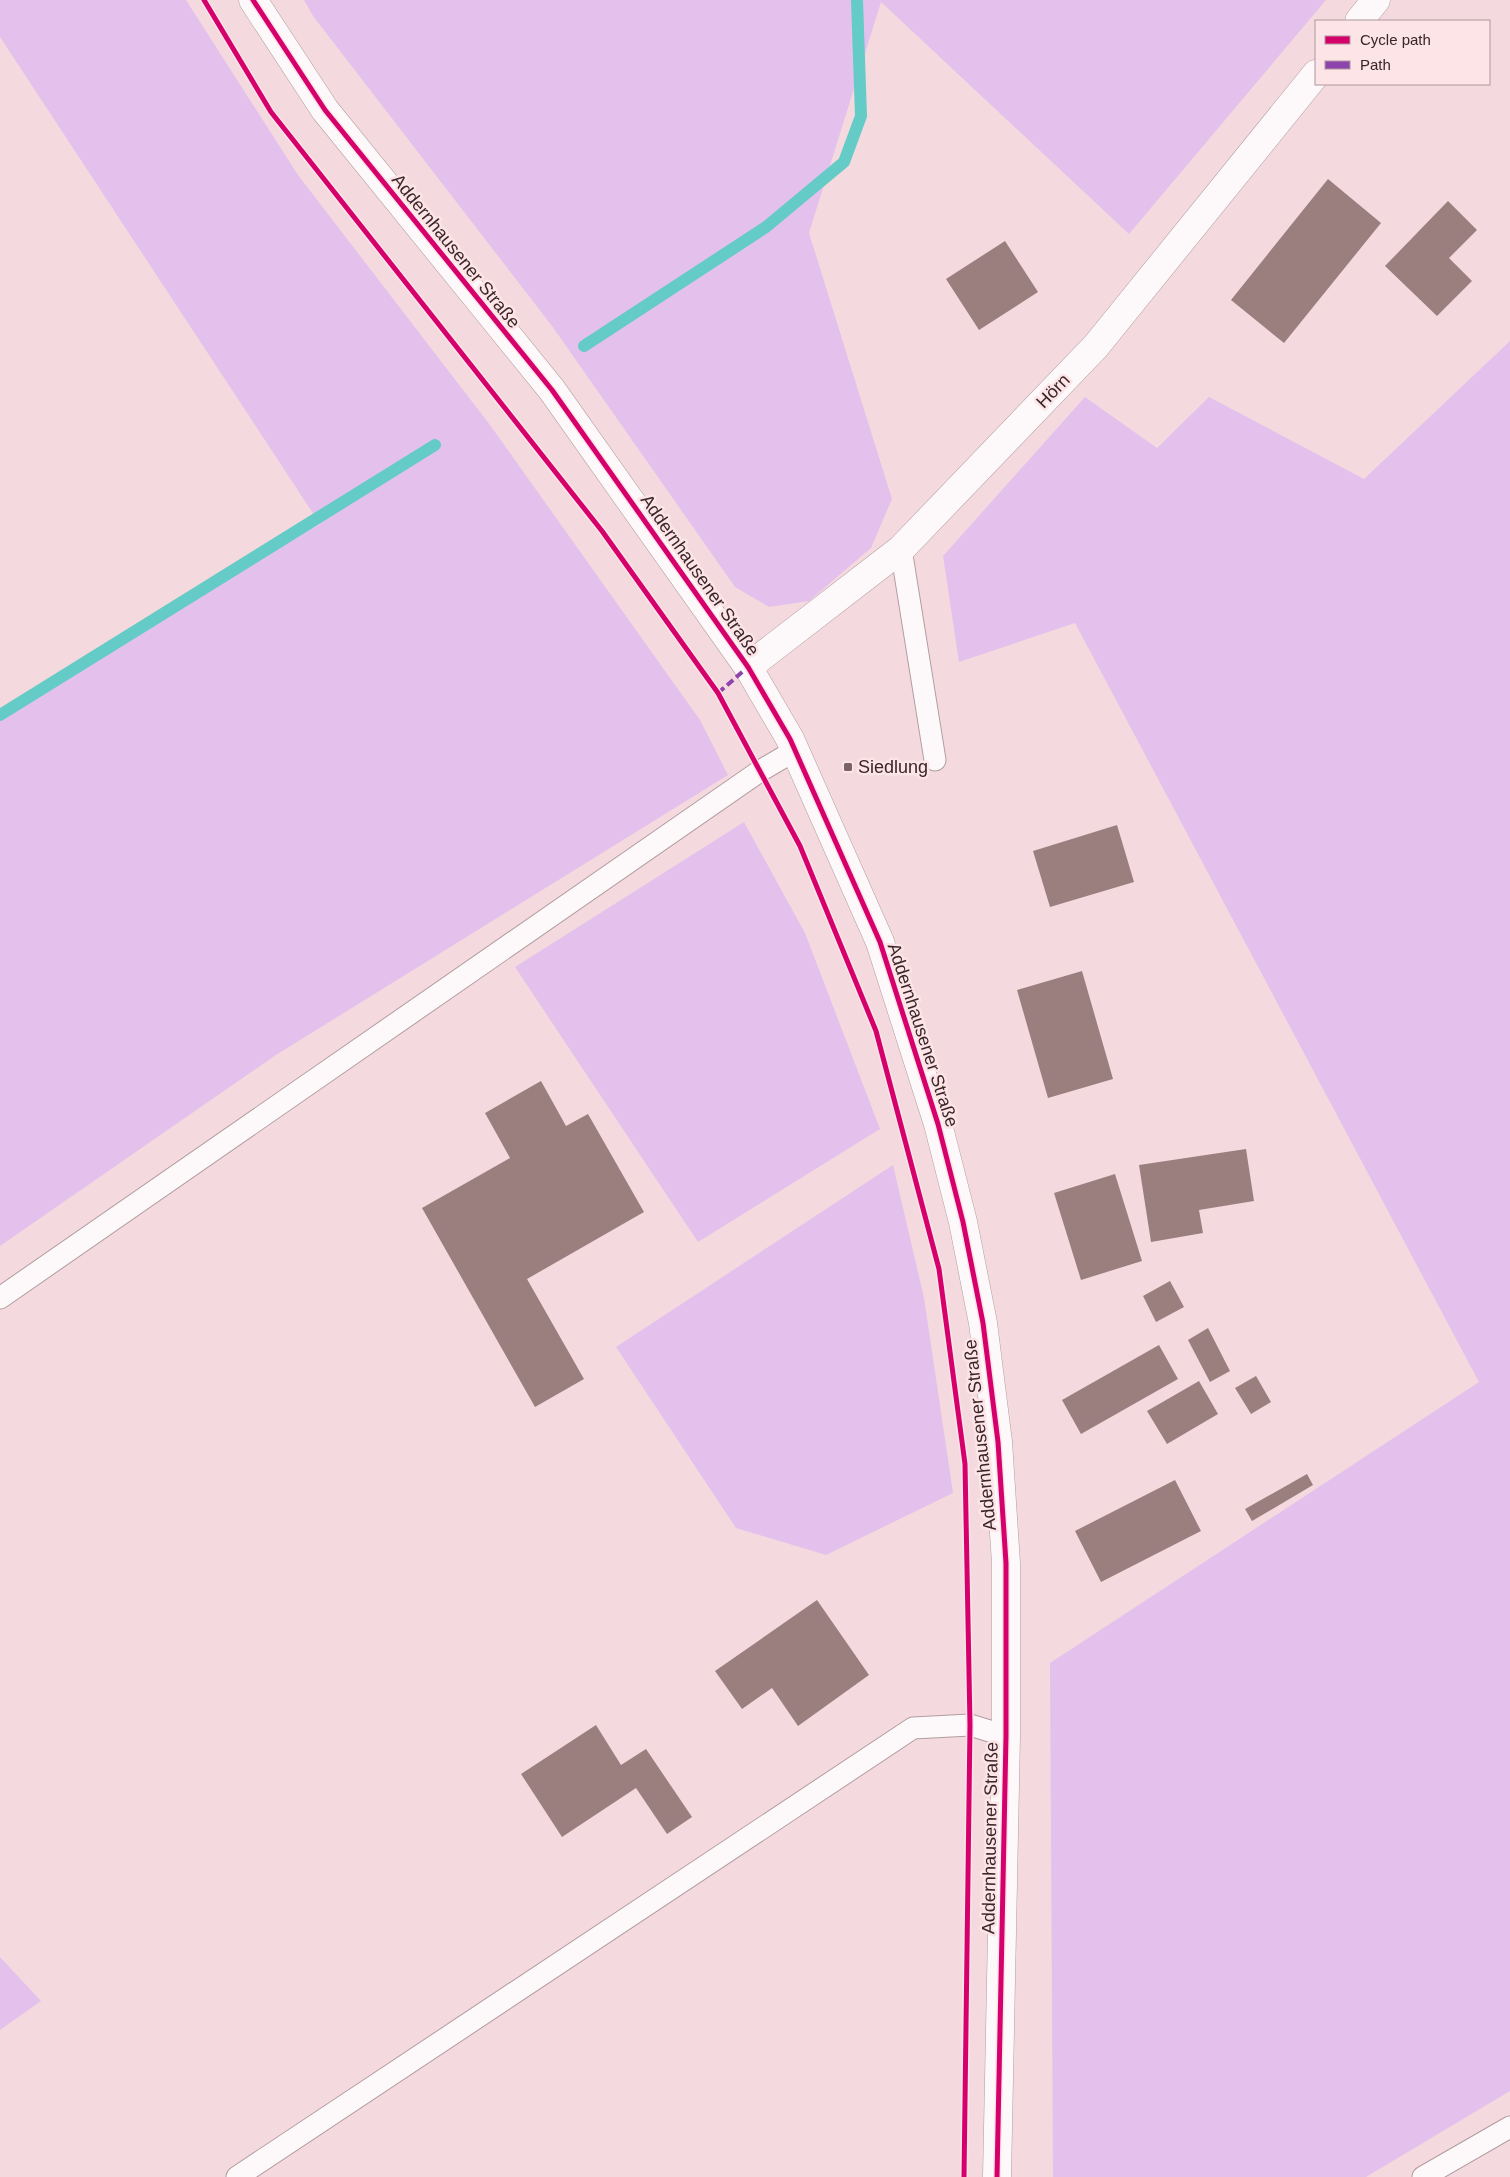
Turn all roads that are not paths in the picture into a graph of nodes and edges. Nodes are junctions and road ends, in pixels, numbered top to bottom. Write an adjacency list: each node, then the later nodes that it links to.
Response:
1 (253, 0): 6 (street, Addernhausener Straße)
2 (1376, 0): 3 (street)
3 (1360, 20)
4 (1315, 75): 5 (street, Hörn)
5 (901, 549): 6 (street, Hörn); 8 (lane)
6 (748, 668): 7 (street, Addernhausener Straße)
7 (794, 751): 9 (lane); 10 (street, Addernhausener Straße)
8 (935, 760)
9 (0, 1298)
10 (1006, 1736): 12 (lane); 13 (street, Addernhausener Straße)
11 (1510, 2127): 14 (lane)
12 (237, 2177)
13 (997, 2177)
14 (1423, 2177)

